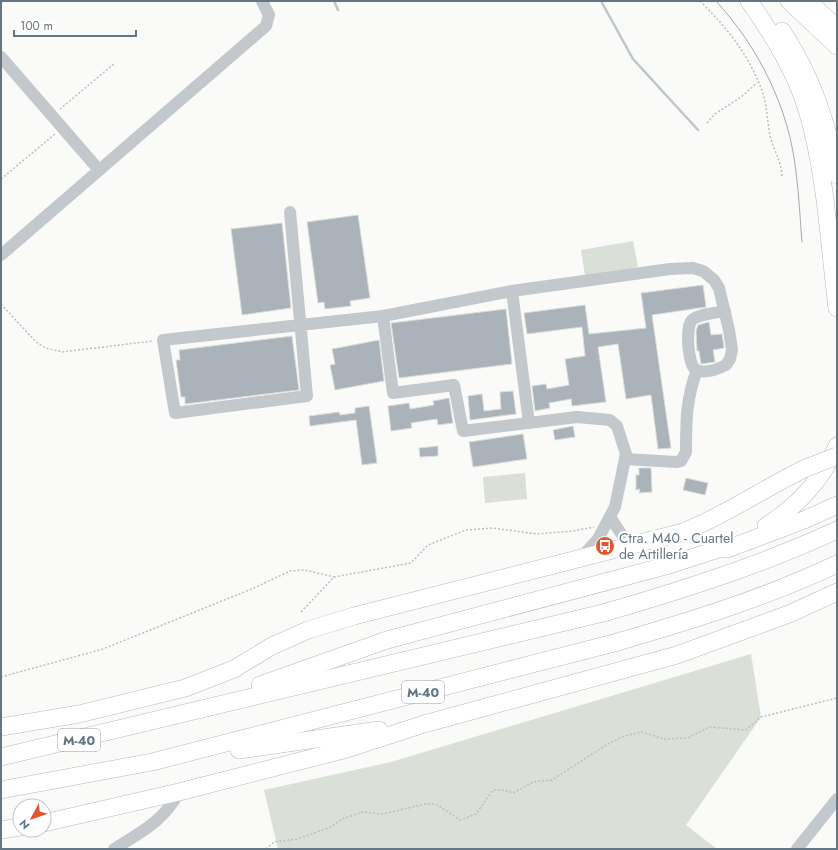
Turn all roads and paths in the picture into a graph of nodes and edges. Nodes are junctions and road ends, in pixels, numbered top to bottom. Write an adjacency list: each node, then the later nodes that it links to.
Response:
1 (262, 1): 15 (street)
2 (700, 1): 11 (path)
3 (749, 1): 23 (highway)
4 (756, 1): 16 (highway)
5 (789, 1): 8 (highway)
6 (808, 1): 7 (highway)
7 (837, 28)
8 (837, 46)
9 (1, 57): 12 (street)
10 (115, 63): 12 (path)
11 (758, 83): 13 (path); 17 (path)
12 (52, 116): 14 (street)
13 (707, 122)
14 (62, 128): 15 (street); 18 (path)
15 (99, 170): 20 (street)
16 (837, 175)
17 (782, 176)
18 (1, 179)
19 (290, 212): 26 (street)
20 (1, 255)
21 (512, 291): 24 (street); 25 (street); 29 (street)
22 (1, 304): 27 (path)
23 (837, 308)
24 (725, 311): 28 (street); 28 (street)
25 (383, 316): 26 (street); 29 (street)
26 (300, 325): 27 (street); 27 (street)
27 (163, 340)
28 (697, 370): 32 (street)
29 (529, 423): 32 (street)
30 (837, 446): 37 (highway)
31 (837, 456): 36 (highway, bridge)
32 (625, 459): 34 (street)
33 (837, 505): 37 (highway)
34 (608, 521): 36 (street); 38 (street); 40 (path)
35 (837, 530): 45 (highway, M-40)
36 (634, 544): 38 (highway)
37 (718, 549): 45 (highway)
38 (580, 559): 47 (highway)
39 (837, 564): 49 (highway, M-40)
40 (334, 576): 42 (path); 43 (path)
41 (837, 592): 46 (highway)
42 (301, 612)
43 (1, 677)
44 (837, 698): 59 (path)
45 (146, 723): 48 (highway, M-40)
46 (424, 724): 49 (highway); 51 (highway)
47 (1, 728)
48 (1, 757)
49 (152, 762): 50 (highway, M-40)
50 (1, 790)
51 (180, 792): 53 (highway); 56 (street)
52 (837, 799): 60 (street)
53 (52, 821)
54 (12, 828): 55 (highway)
55 (1, 830)
56 (114, 849)
57 (191, 849): 58 (path)
58 (198, 849)
59 (266, 849)
60 (797, 849)

